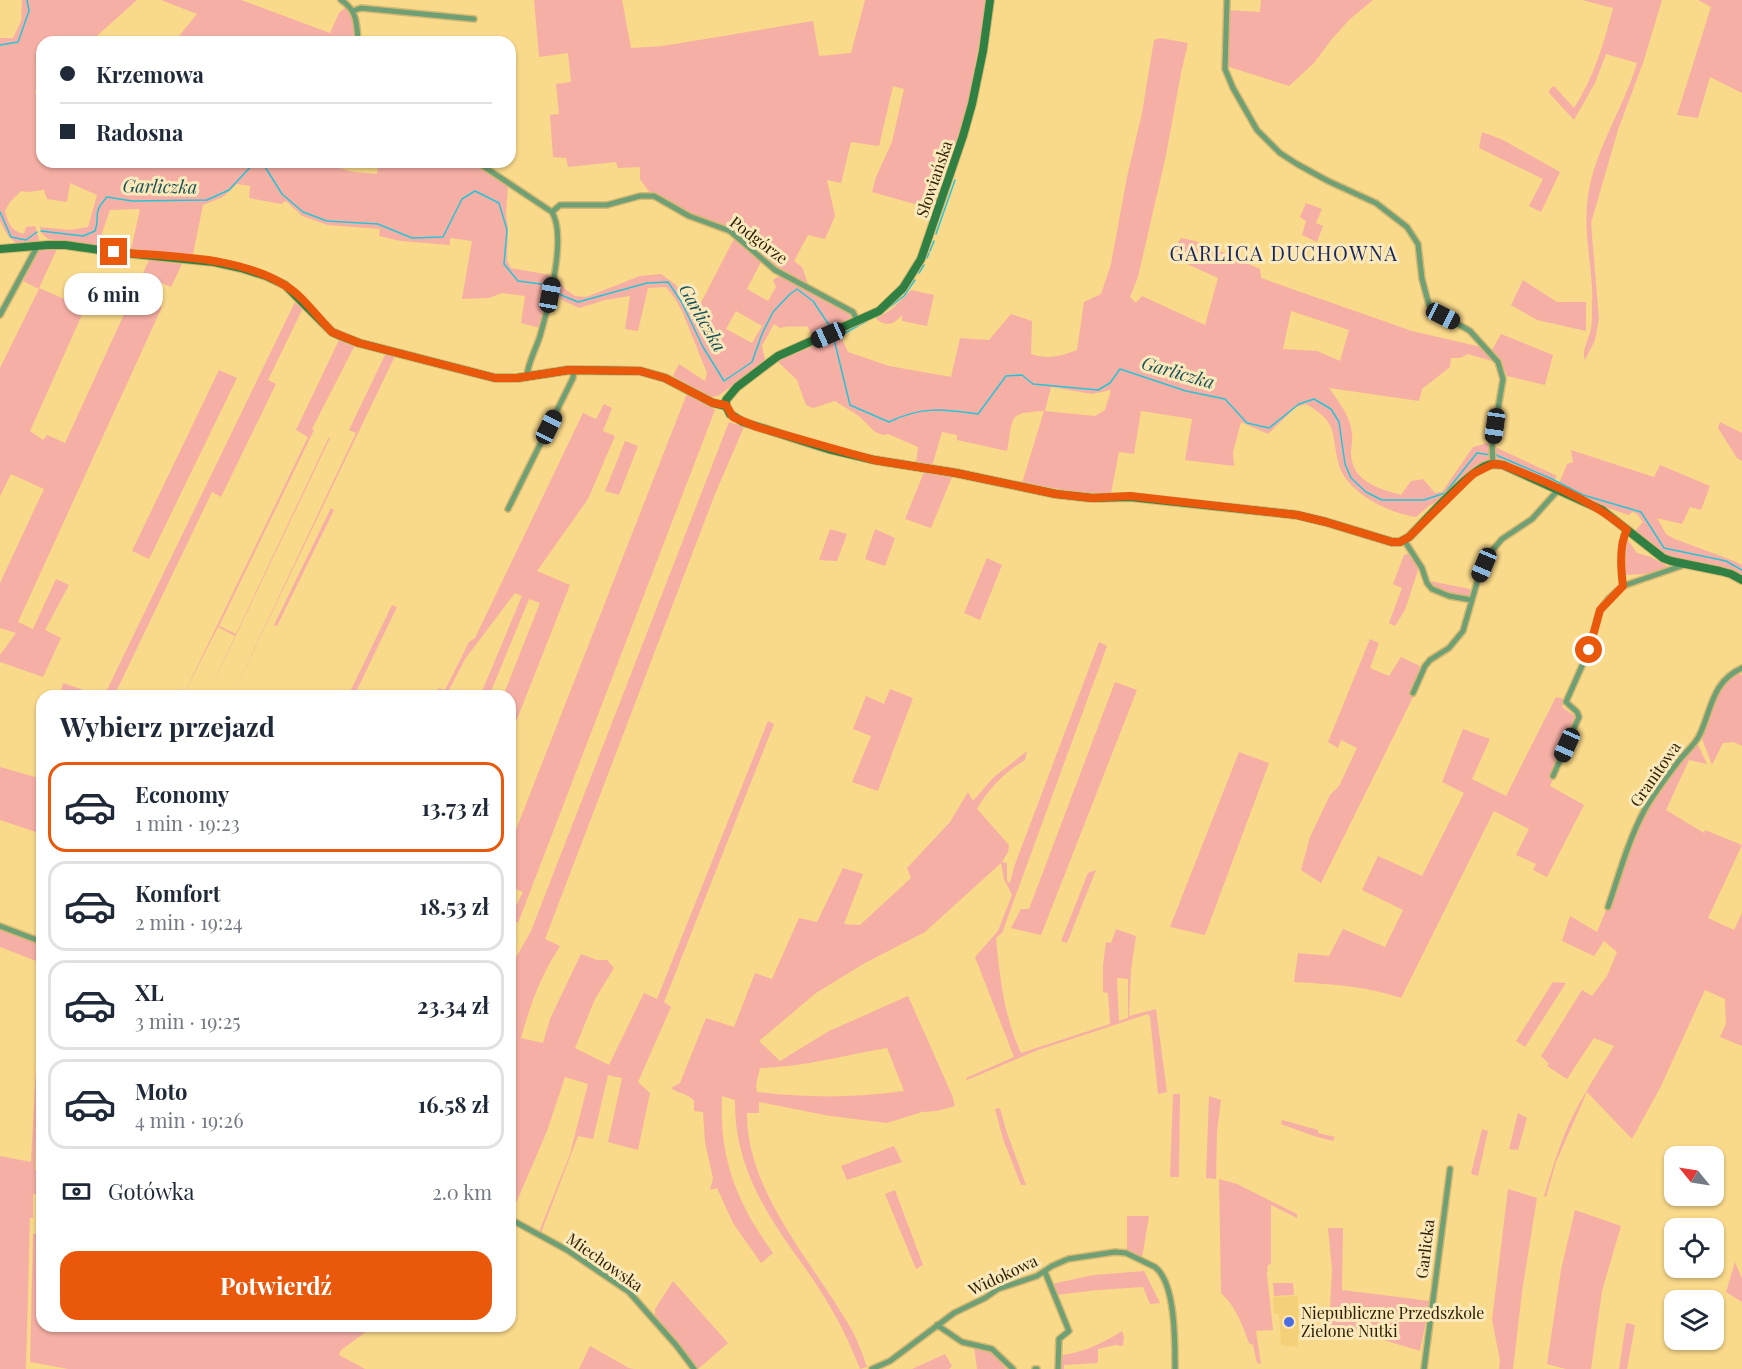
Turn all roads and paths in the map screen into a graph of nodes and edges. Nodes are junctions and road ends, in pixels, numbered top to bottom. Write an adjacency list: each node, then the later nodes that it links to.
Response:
1 (341, 0): 4 (street)
2 (990, 0): 12 (street, Słowiańska)
3 (1227, 0): 16 (street)
4 (353, 11): 5 (street); 6 (street)
5 (474, 19)
6 (358, 36)
7 (486, 168): 8 (street)
8 (552, 212): 12 (street, Podgórze); 14 (street)
9 (37, 247): 10 (street); 11 (street); 14 (street)
10 (0, 249)
11 (0, 315)
12 (858, 322): 15 (street, Słowiańska)
13 (574, 370): 14 (street); 15 (street); 18 (street)
14 (527, 376)
15 (726, 405): 20 (street)
16 (1492, 458): 17 (street); 20 (street)
17 (1556, 485): 19 (street); 24 (street)
18 (508, 509)
19 (1627, 530): 21 (street); 23 (street)
20 (1404, 540): 24 (street)
21 (1686, 564): 22 (street); 23 (street)
22 (1742, 580)
23 (1623, 586): 27 (street)
24 (1472, 600): 26 (street)
25 (1742, 669): 28 (street, Granitowa)
26 (1413, 693)
27 (1553, 776)
28 (1608, 907)
29 (0, 926): 30 (street)
30 (36, 940)
31 (1450, 1169): 40 (street, Garlicka)
32 (516, 1222): 35 (street, Miechowska)
33 (1045, 1272): 34 (street, Widokowa); 38 (street); 39 (street, Widokowa)
34 (937, 1325): 36 (street, Widokowa); 37 (street)
35 (694, 1369)
36 (872, 1369)
37 (1013, 1369)
38 (1058, 1369)
39 (1175, 1369)
40 (1424, 1369)

